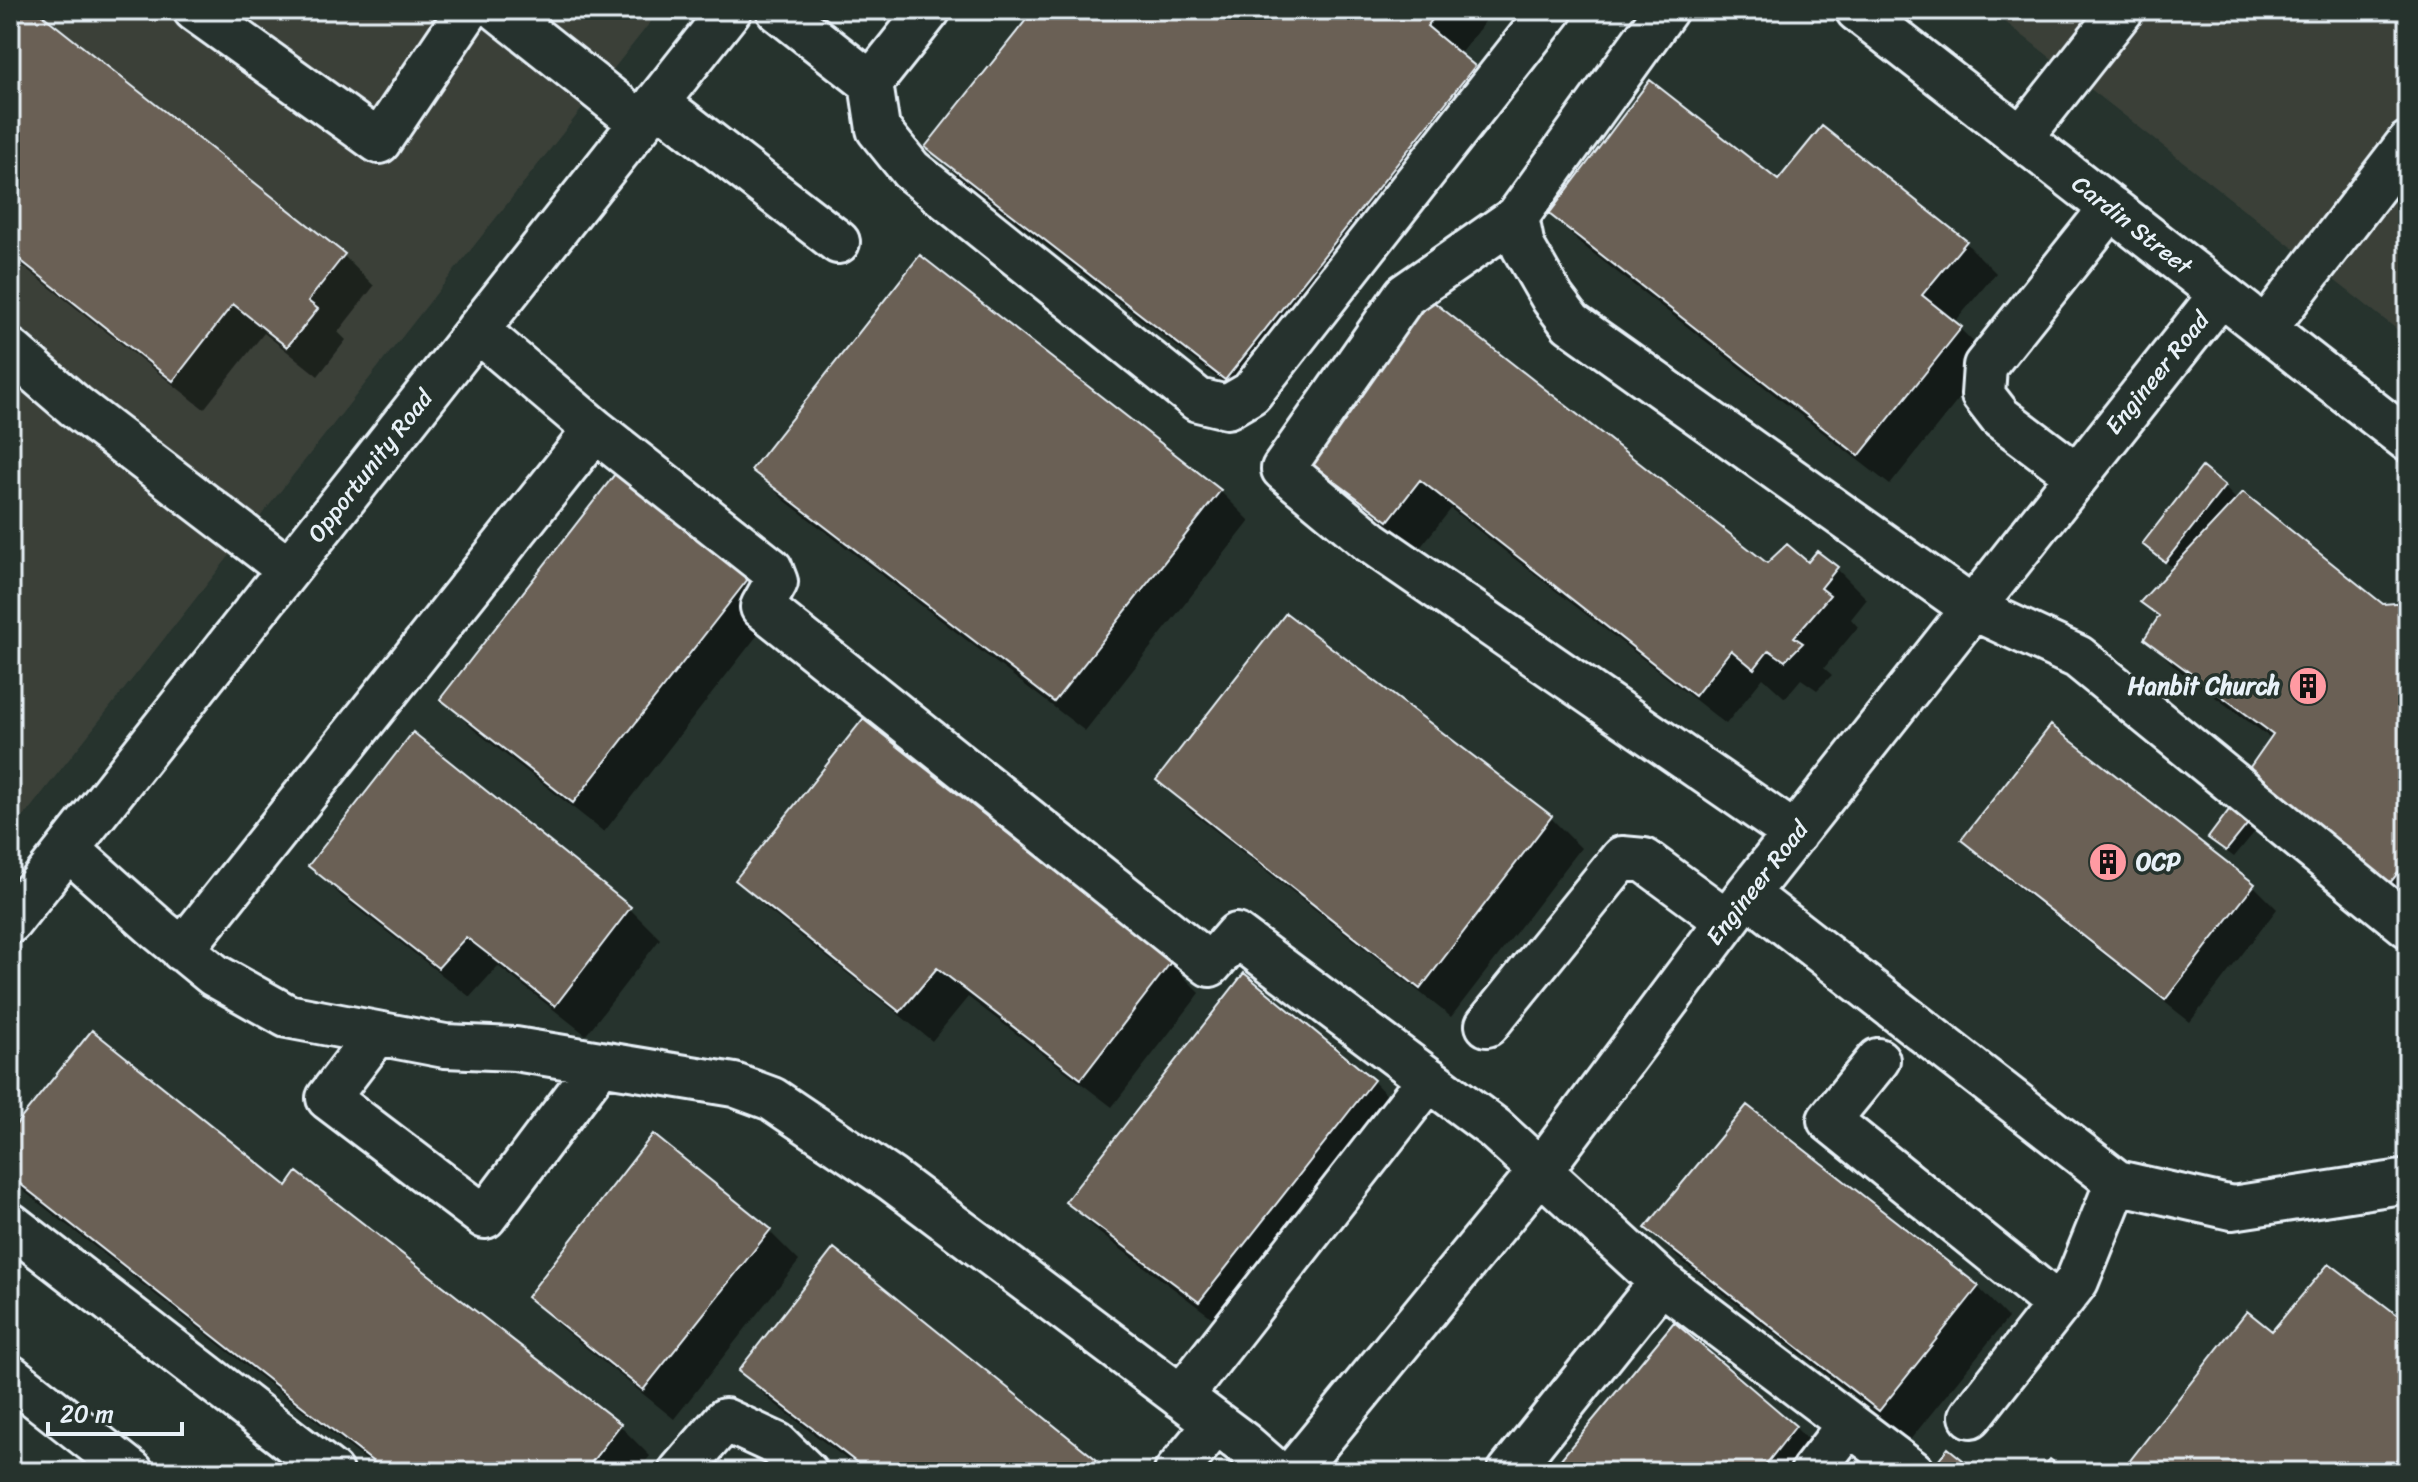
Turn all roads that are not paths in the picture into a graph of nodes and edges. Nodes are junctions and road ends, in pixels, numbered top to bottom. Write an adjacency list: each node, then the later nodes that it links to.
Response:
1 (195, 10): 2 (street)
2 (468, 10)
3 (499, 10): 12 (street)
4 (730, 10): 12 (street, Opportunity Road)
5 (778, 10): 11 (street)
6 (929, 10): 11 (street)
7 (1551, 10): 11 (street)
8 (1666, 10): 16 (street)
9 (1857, 10): 13 (street, Cardin Street)
10 (2122, 10): 13 (street)
11 (871, 83)
12 (649, 112): 17 (street); 20 (street, Opportunity Road)
13 (2021, 138): 15 (street, Cardin Street)
14 (2408, 143): 19 (street)
15 (2111, 208): 18 (street, Cardin Street); 24 (street)
16 (1517, 217): 26 (street); 27 (street)
17 (838, 242)
18 (2221, 294): 19 (street, Cardin Street); 24 (street, Engineer Road)
19 (2266, 328): 23 (street, Cardin Street)
20 (477, 330): 22 (street); 25 (street, Opportunity Road)
21 (10, 350): 25 (street)
22 (595, 430): 32 (street); 37 (street)
23 (2408, 440)
24 (2077, 475): 26 (street, Engineer Road)
25 (288, 569): 28 (street, Opportunity Road)
26 (1972, 608): 27 (street, Engineer Road); 31 (street)
27 (1795, 834): 30 (street, Engineer Road)
28 (68, 849): 29 (street, Opportunity Road); 32 (street)
29 (17, 900)
30 (1737, 908): 33 (street); 38 (street, Engineer Road); 40 (street)
31 (2408, 926)
32 (182, 950): 34 (street)
33 (1487, 1025)
34 (377, 1034): 36 (street); 36 (street)
35 (1878, 1060): 43 (street)
36 (600, 1064): 45 (street)
37 (1429, 1079): 38 (street); 45 (street)
38 (1541, 1170): 42 (street); 55 (street, Engineer Road)
39 (2408, 1181): 40 (street)
40 (2117, 1182): 43 (street)
41 (10, 1224): 50 (street)
42 (1661, 1282): 48 (street); 56 (street)
43 (2058, 1305): 46 (street)
44 (10, 1376): 49 (street)
45 (1181, 1397): 47 (street)
46 (1971, 1416)
47 (1216, 1423): 53 (street); 54 (street)
48 (1849, 1424): 57 (street); 58 (street)
49 (132, 1472)
50 (331, 1472)
51 (680, 1472): 52 (street)
52 (806, 1472)
53 (1176, 1472)
54 (1276, 1472)
55 (1294, 1472)
56 (1509, 1472)
57 (1812, 1472)
58 (1913, 1472)

